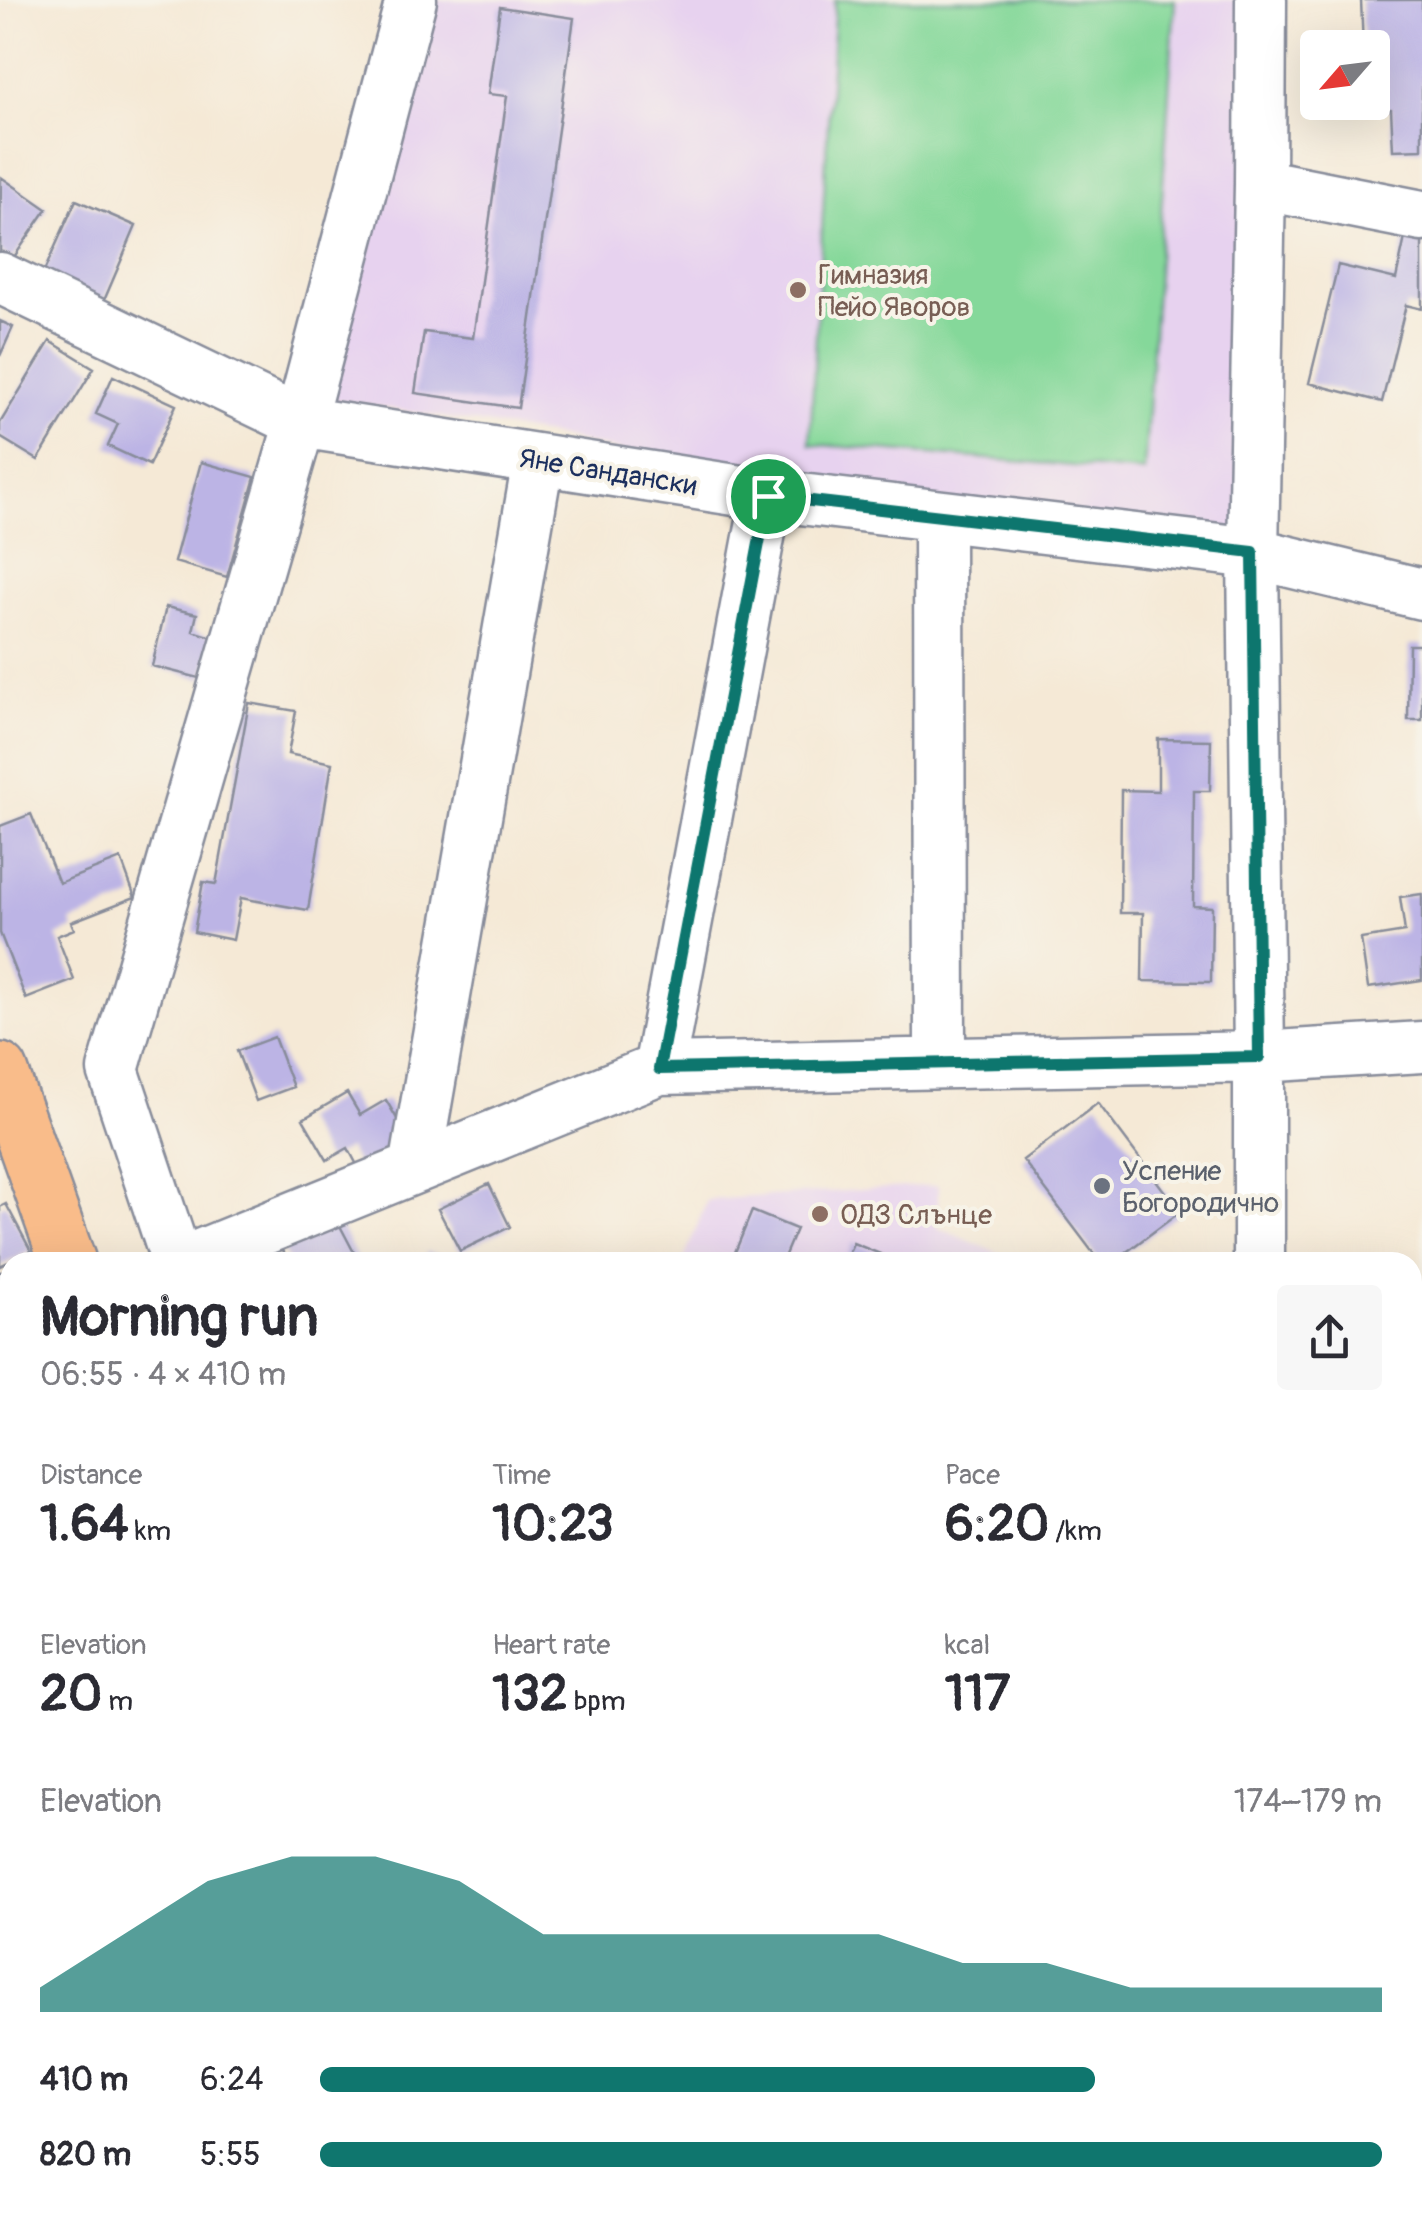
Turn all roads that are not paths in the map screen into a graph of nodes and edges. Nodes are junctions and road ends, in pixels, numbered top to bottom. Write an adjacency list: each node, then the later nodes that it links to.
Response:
1 (411, 0): 6 (street)
2 (1261, 0): 3 (street)
3 (1260, 184): 4 (street); 10 (street)
4 (1422, 216)
5 (0, 278): 6 (street, Яне Сандански)
6 (300, 422): 7 (street, Яне Сандански); 19 (street)
7 (538, 461): 8 (street, Яне Сандански); 17 (street)
8 (768, 496): 9 (street, Яне Сандански); 15 (street)
9 (939, 516): 10 (street, Яне Сандански); 14 (street)
10 (1253, 552): 11 (street, Яне Сандански); 13 (street)
11 (1422, 594)
12 (1422, 1047): 13 (street)
13 (1259, 1057): 14 (street); 21 (street)
14 (940, 1064): 15 (street)
15 (659, 1069): 17 (street)
16 (0, 1071): 18 (main road)
17 (415, 1168): 20 (street)
18 (64, 1252)
19 (177, 1252)
20 (205, 1252)
21 (1259, 1252)

